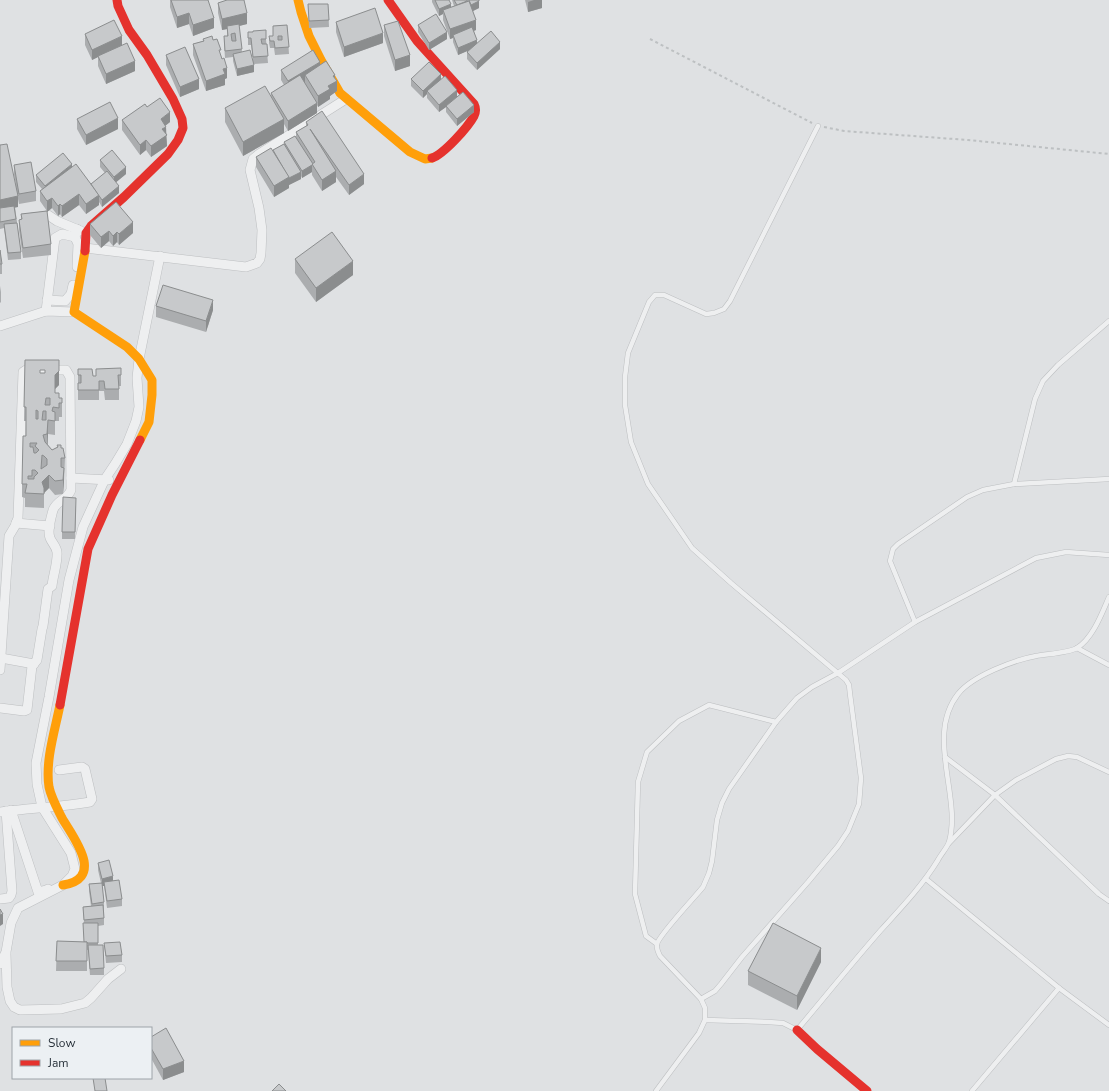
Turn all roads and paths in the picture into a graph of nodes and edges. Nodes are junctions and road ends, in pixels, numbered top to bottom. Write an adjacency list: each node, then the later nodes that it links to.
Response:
1 (117, 0): 10 (street)
2 (298, 0): 5 (street)
3 (388, 0): 5 (street)
4 (650, 39): 6 (path)
5 (346, 100): 12 (street)
6 (818, 126): 7 (path); 36 (lane)
7 (1109, 154)
8 (48, 215): 9 (street)
9 (76, 233): 10 (street); 13 (street); 13 (street)
10 (86, 233): 11 (street)
11 (85, 248): 12 (street); 15 (street)
12 (160, 256): 18 (street)
13 (47, 300): 14 (street)
14 (46, 311): 15 (street); 17 (street)
15 (74, 312): 18 (street)
16 (1109, 320): 23 (lane)
17 (0, 326)
18 (139, 359): 21 (street); 22 (street)
19 (71, 478): 21 (street); 24 (street); 25 (street)
20 (1109, 478): 23 (lane)
21 (105, 479): 22 (street); 33 (street)
22 (118, 482): 35 (street)
23 (1014, 484): 28 (lane)
24 (16, 523): 25 (street); 30 (street)
25 (50, 526): 31 (street)
26 (1109, 555): 28 (lane)
27 (1109, 597): 29 (lane)
28 (915, 622): 36 (lane)
29 (1077, 648): 32 (lane); 41 (lane)
30 (1, 658): 31 (street); 34 (street)
31 (34, 664): 37 (street)
32 (1109, 665)
33 (54, 669): 35 (street); 39 (street)
34 (0, 670)
35 (67, 670): 40 (street)
36 (838, 673): 38 (lane); 60 (lane)
37 (0, 708)
38 (776, 722): 55 (lane); 55 (lane)
39 (43, 729): 40 (street); 45 (street)
40 (55, 731): 46 (street)
41 (945, 756): 44 (lane); 48 (lane)
42 (59, 770): 46 (street)
43 (1109, 772): 44 (lane)
44 (995, 795): 48 (lane); 54 (lane)
45 (42, 806): 46 (street); 47 (street); 50 (street)
46 (56, 806): 49 (street)
47 (5, 811): 50 (street); 53 (street)
48 (948, 844): 51 (lane)
49 (84, 871): 50 (street); 52 (street)
50 (73, 874): 52 (street)
51 (926, 879): 59 (lane); 63 (lane)
52 (63, 884): 56 (street)
53 (0, 899)
54 (1109, 902)
55 (657, 944): 60 (lane)
56 (6, 952): 57 (street); 58 (street)
57 (0, 964)
58 (121, 969)
59 (1058, 988): 62 (lane); 66 (lane)
60 (701, 999): 61 (lane)
61 (705, 1020): 63 (lane); 64 (lane)
62 (1109, 1024)
63 (797, 1030): 65 (street)
64 (656, 1091)
65 (867, 1091)
66 (972, 1091)

